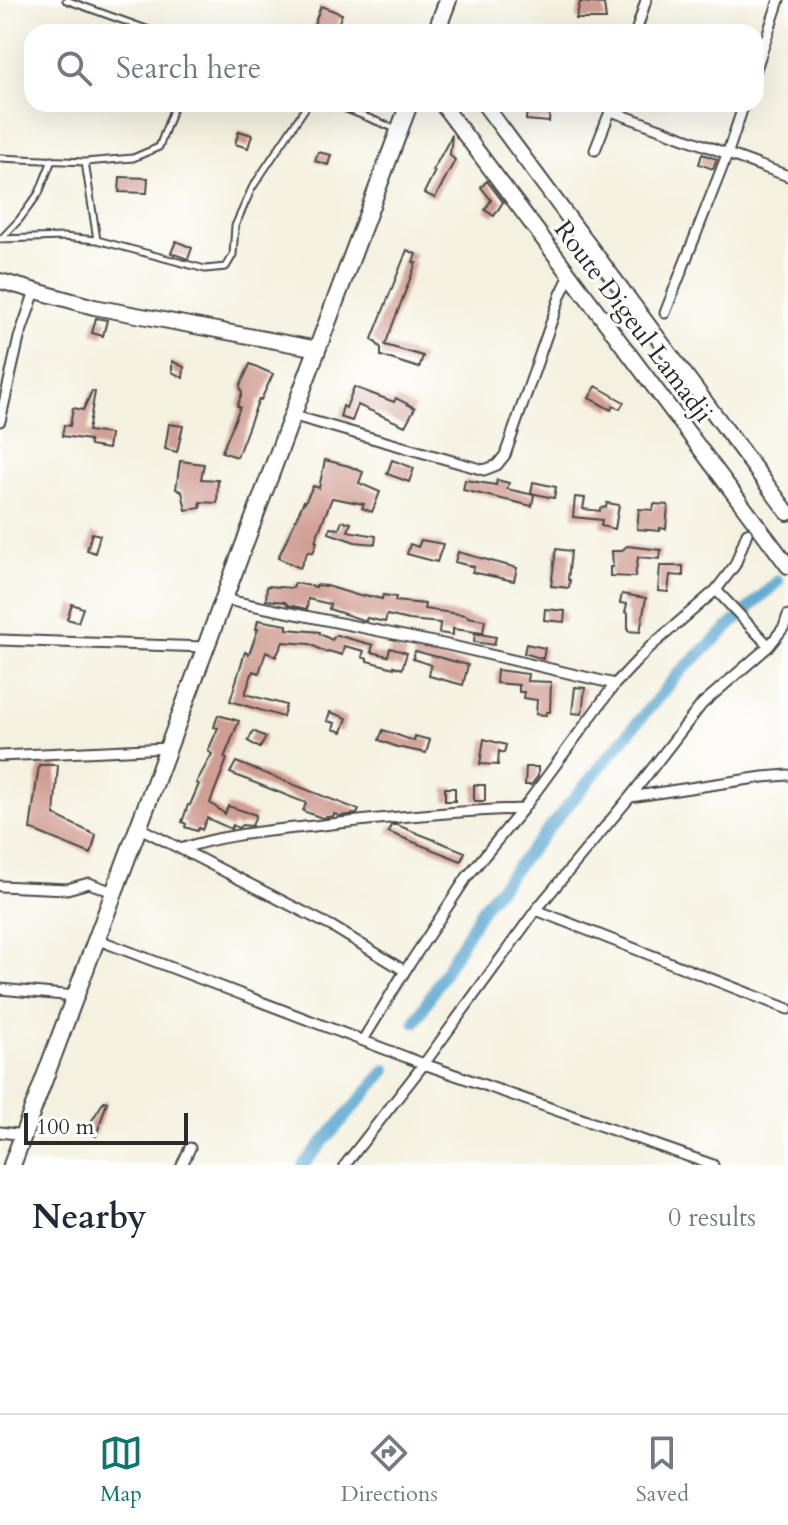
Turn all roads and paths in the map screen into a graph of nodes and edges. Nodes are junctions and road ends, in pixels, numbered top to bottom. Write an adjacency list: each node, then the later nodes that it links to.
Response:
1 (66, 0): 5 (lane)
2 (448, 0): 6 (highway)
3 (646, 0): 7 (street)
4 (779, 0): 8 (street)
5 (133, 24)
6 (439, 24)
7 (638, 24)
8 (764, 45)
9 (172, 112): 23 (lane)
10 (303, 112): 26 (lane)
11 (354, 112): 18 (lane)
12 (406, 112): 18 (highway)
13 (448, 112): 27 (main road, Route Digeul Lamadji)
14 (490, 112): 34 (main road, Route Digeul Lamadji)
15 (610, 112): 19 (street)
16 (622, 112): 20 (street)
17 (741, 112): 20 (street)
18 (399, 130): 31 (highway)
19 (595, 150)
20 (727, 155): 24 (street); 30 (street)
21 (0, 158): 22 (lane)
22 (52, 160): 23 (lane); 25 (lane)
23 (85, 162): 26 (lane)
24 (788, 176)
25 (0, 240): 26 (lane)
26 (97, 240)
27 (570, 275): 32 (street); 36 (main road, Route Digeul Lamadji)
28 (0, 281): 29 (main road)
29 (35, 291): 31 (main road); 33 (street)
30 (665, 313)
31 (318, 349): 32 (highway)
32 (291, 415): 38 (highway)
33 (0, 421)
34 (788, 513)
35 (747, 533): 37 (street)
36 (788, 566)
37 (716, 590): 41 (street); 43 (street)
38 (222, 599): 42 (highway); 43 (street)
39 (788, 615): 41 (street)
40 (0, 640): 42 (street)
41 (769, 646): 47 (street)
42 (205, 647): 44 (highway)
43 (615, 684): 48 (street)
44 (169, 748): 45 (street); 49 (highway)
45 (0, 756)
46 (788, 775): 47 (street)
47 (630, 797): 53 (street)
48 (523, 809): 50 (street); 55 (street)
49 (138, 827): 50 (street); 52 (highway)
50 (181, 849): 55 (street)
51 (0, 886): 52 (street)
52 (113, 892): 54 (highway)
53 (536, 910): 58 (street); 60 (street)
54 (96, 939): 57 (highway); 59 (street)
55 (405, 971): 59 (street)
56 (0, 989): 57 (street)
57 (75, 996): 62 (highway)
58 (788, 1009)
59 (363, 1040): 60 (street)
60 (424, 1064): 66 (street); 67 (street)
61 (0, 1132): 62 (street)
62 (24, 1135): 64 (highway)
63 (190, 1148): 65 (street)
64 (12, 1165)
65 (182, 1165)
66 (345, 1165)
67 (713, 1165)

